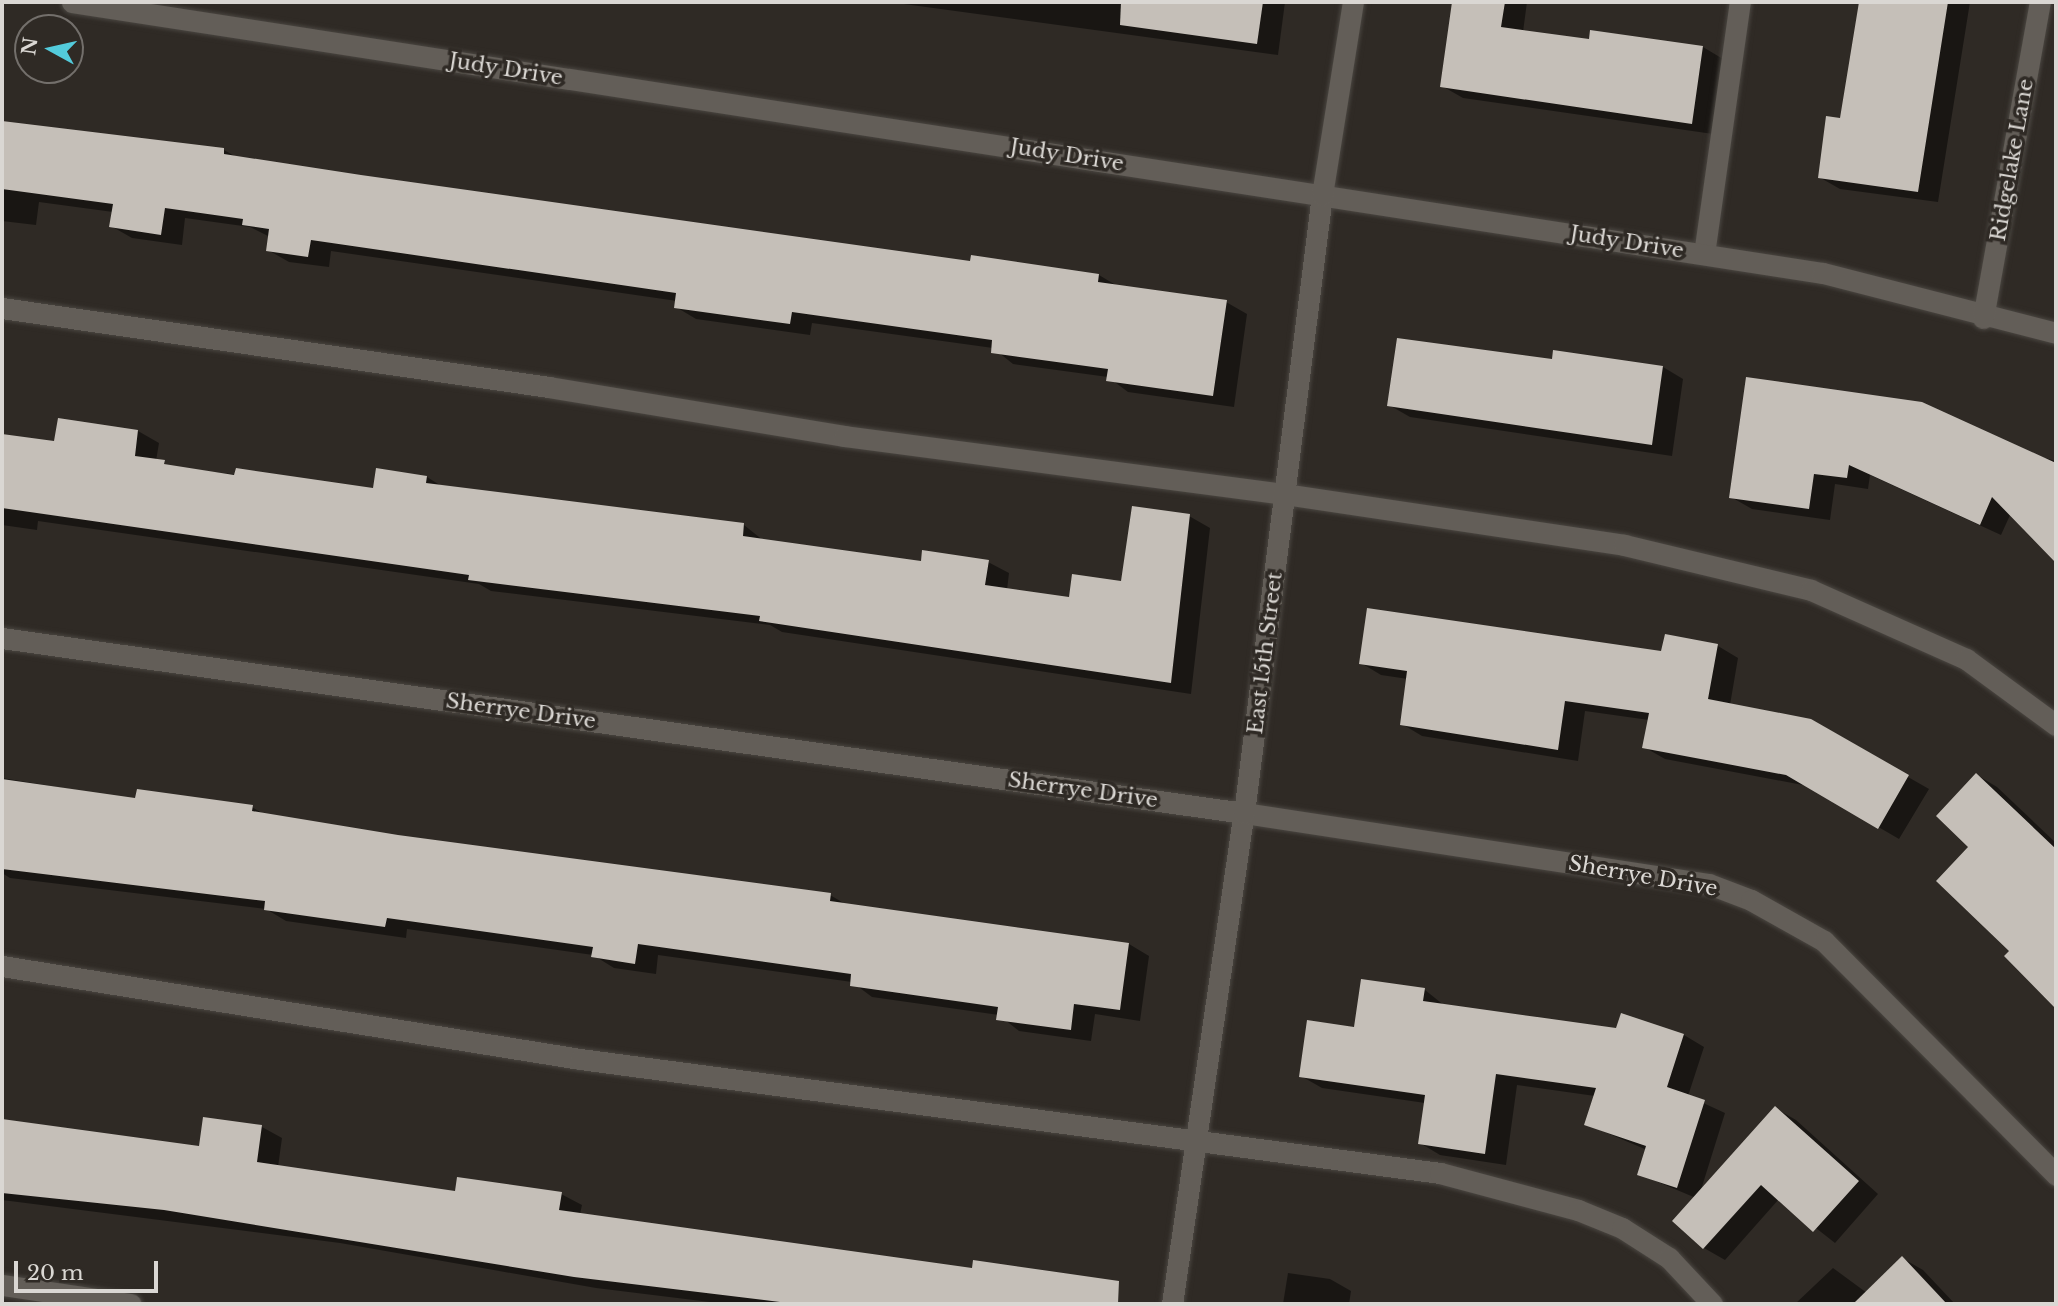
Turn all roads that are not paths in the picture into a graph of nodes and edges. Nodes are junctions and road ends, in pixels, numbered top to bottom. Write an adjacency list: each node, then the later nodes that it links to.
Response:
1 (72, 2): 5 (street, Judy Drive)
2 (1353, 2): 5 (street, East 15th Street)
3 (1740, 2): 6 (street)
4 (2040, 2): 8 (street, Ridgelake Lane)
5 (1322, 195): 6 (street, Judy Drive); 10 (street, East 15th Street)
6 (1704, 254): 8 (street, Judy Drive)
7 (2, 308): 10 (street)
8 (1983, 318): 9 (street, Judy Drive)
9 (2056, 333)
10 (1284, 494): 12 (street); 13 (street, East 15th Street)
11 (2, 638): 13 (street, Sherrye Drive)
12 (2056, 725)
13 (1244, 813): 15 (street, East 15th Street); 16 (street, Sherrye Drive)
14 (2, 966): 15 (street)
15 (1195, 1141): 19 (street, East 15th Street); 20 (street)
16 (2056, 1175)
17 (2, 1285): 18 (street)
18 (131, 1304)
19 (1172, 1304)
20 (1712, 1304)

